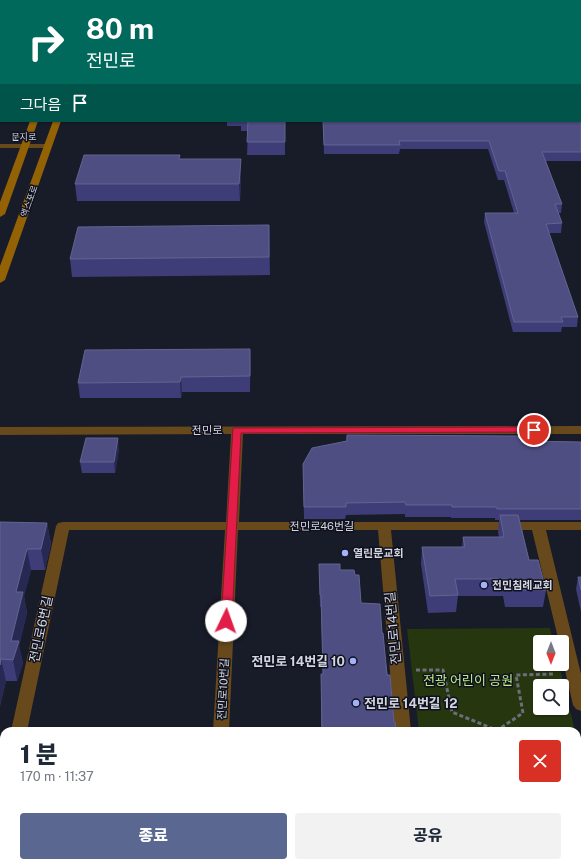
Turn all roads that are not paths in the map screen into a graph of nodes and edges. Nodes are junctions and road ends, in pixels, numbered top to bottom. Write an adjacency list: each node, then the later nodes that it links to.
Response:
1 (34, 122): 4 (main road)
2 (57, 122): 5 (main road, 엑스포로)
3 (0, 146): 4 (street, 문지로)
4 (24, 146): 5 (street, 문지로); 6 (main road)
5 (48, 146): 7 (main road, 엑스포로)
6 (0, 214)
7 (0, 280)
8 (236, 430): 9 (street, 전민로); 10 (street, 전민로); 12 (street, 전민로10번길)
9 (581, 430)
10 (0, 431)
11 (63, 526): 12 (street, 전민로46번길); 17 (street, 전민로6번길)
12 (231, 526): 13 (street, 전민로46번길); 18 (street, 전민로10번길)
13 (384, 526): 14 (street, 전민로46번길); 19 (street, 전민로14번길)
14 (538, 526): 15 (street, 전민로46번길); 16 (street)
15 (581, 526)
16 (581, 705)
17 (20, 727)
18 (221, 727)
19 (403, 727)

